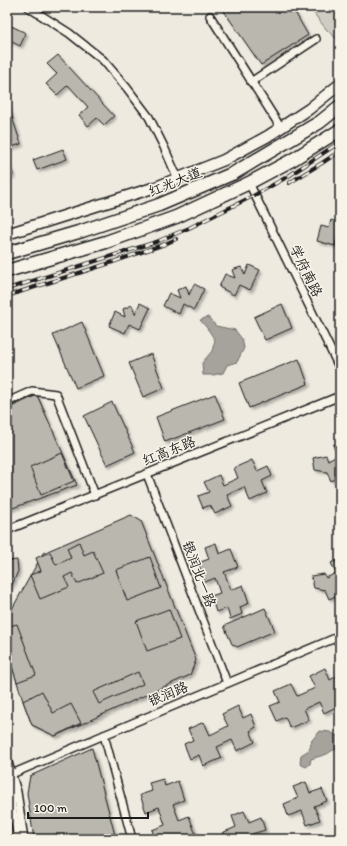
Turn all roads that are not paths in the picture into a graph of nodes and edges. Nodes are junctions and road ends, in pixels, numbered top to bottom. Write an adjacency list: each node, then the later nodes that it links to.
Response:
1 (28, 7): 9 (street)
2 (210, 16): 4 (street)
3 (316, 39): 4 (street)
4 (251, 82): 7 (street)
5 (340, 84): 7 (main road)
6 (340, 106): 12 (highway, 红光大道)
7 (280, 128): 9 (main road)
8 (340, 130): 10 (highway)
9 (178, 179): 11 (main road)
10 (249, 183): 13 (highway); 14 (street, 学府南路)
11 (7, 234)
12 (7, 253)
13 (7, 271)
14 (340, 369)
15 (340, 396): 17 (street, 红高东路)
16 (7, 402): 18 (street)
17 (147, 474): 18 (street, 红高东路); 21 (street, 银润北一路)
18 (95, 495): 19 (street, 红高东路)
19 (7, 530)
20 (340, 636): 21 (street, 银润路)
21 (227, 683): 22 (street, 银润路)
22 (104, 735): 24 (street, 银润路); 27 (street)
23 (7, 759): 24 (street)
24 (9, 775): 25 (street); 26 (street)
25 (18, 839)
26 (24, 839)
27 (132, 839)

